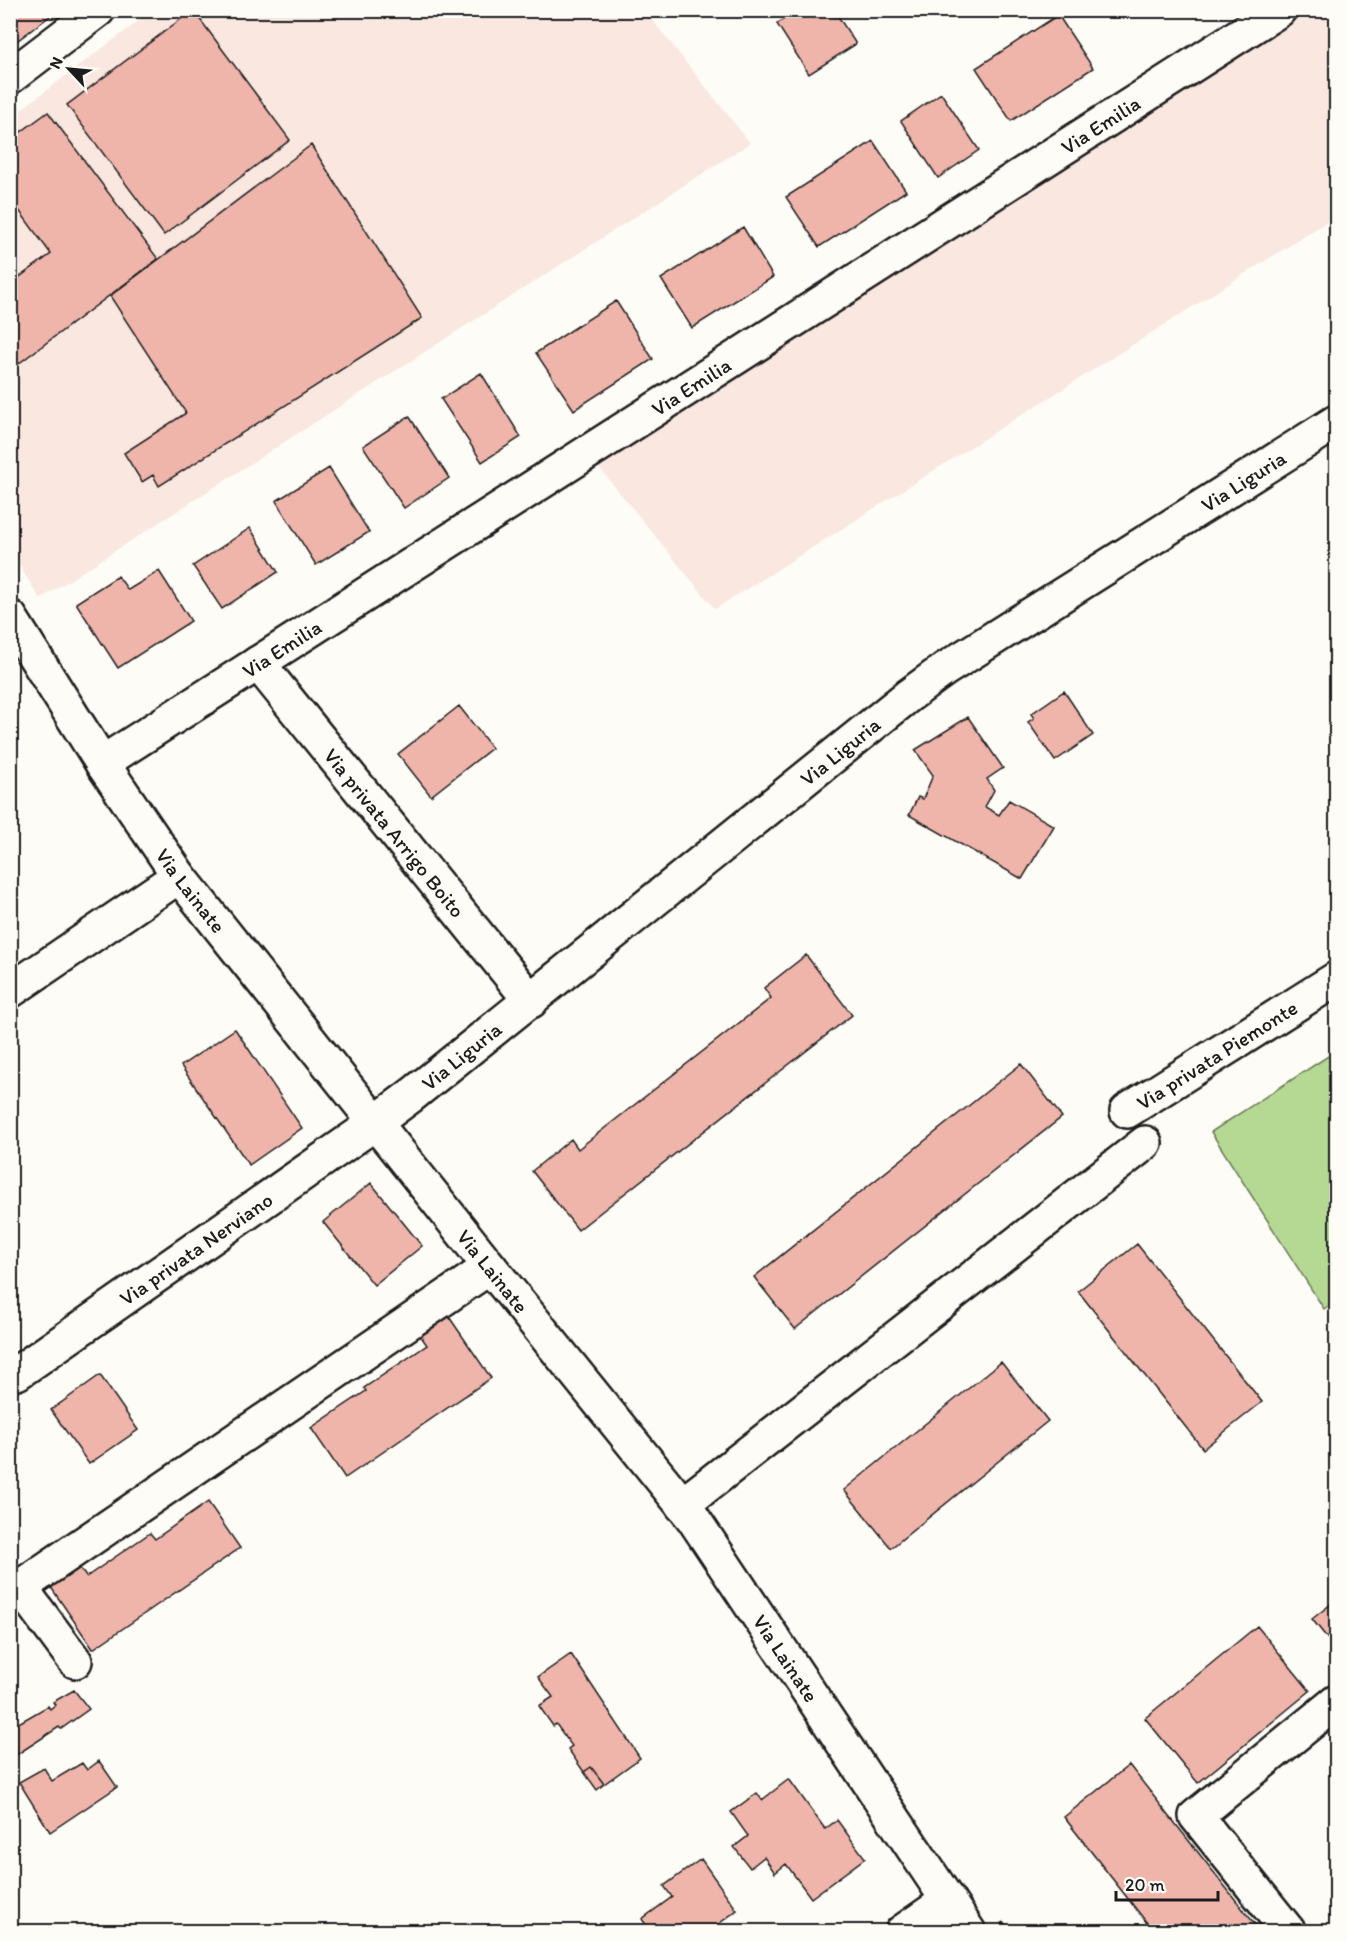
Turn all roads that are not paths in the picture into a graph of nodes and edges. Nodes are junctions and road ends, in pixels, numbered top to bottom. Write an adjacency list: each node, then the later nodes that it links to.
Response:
1 (98, 10): 3 (street)
2 (1279, 10): 6 (street, Via Emilia)
3 (10, 77)
4 (1336, 422): 11 (street, Via Liguria)
5 (10, 617): 7 (street, Via Lainate)
6 (258, 663): 7 (street, Via Emilia); 11 (street, Via privata Arrigo Boito)
7 (102, 762): 8 (street, Via Lainate)
8 (179, 876): 10 (street); 13 (street, Via Lainate)
9 (1336, 979): 12 (street, Via privata Piemonte)
10 (10, 991)
11 (531, 1001): 13 (street, Via Liguria)
12 (1127, 1111)
13 (375, 1123): 15 (street, Via Lainate); 16 (street, Via privata Nerviano)
14 (1145, 1143): 17 (street)
15 (490, 1267): 17 (street, Via Lainate); 18 (street)
16 (16, 1373)
17 (682, 1505): 20 (street, Via Lainate)
18 (75, 1661)
19 (1336, 1702): 23 (street)
20 (948, 1900): 21 (street); 22 (street, Via Lainate)
21 (902, 1932)
22 (969, 1932)
23 (1289, 1932)

